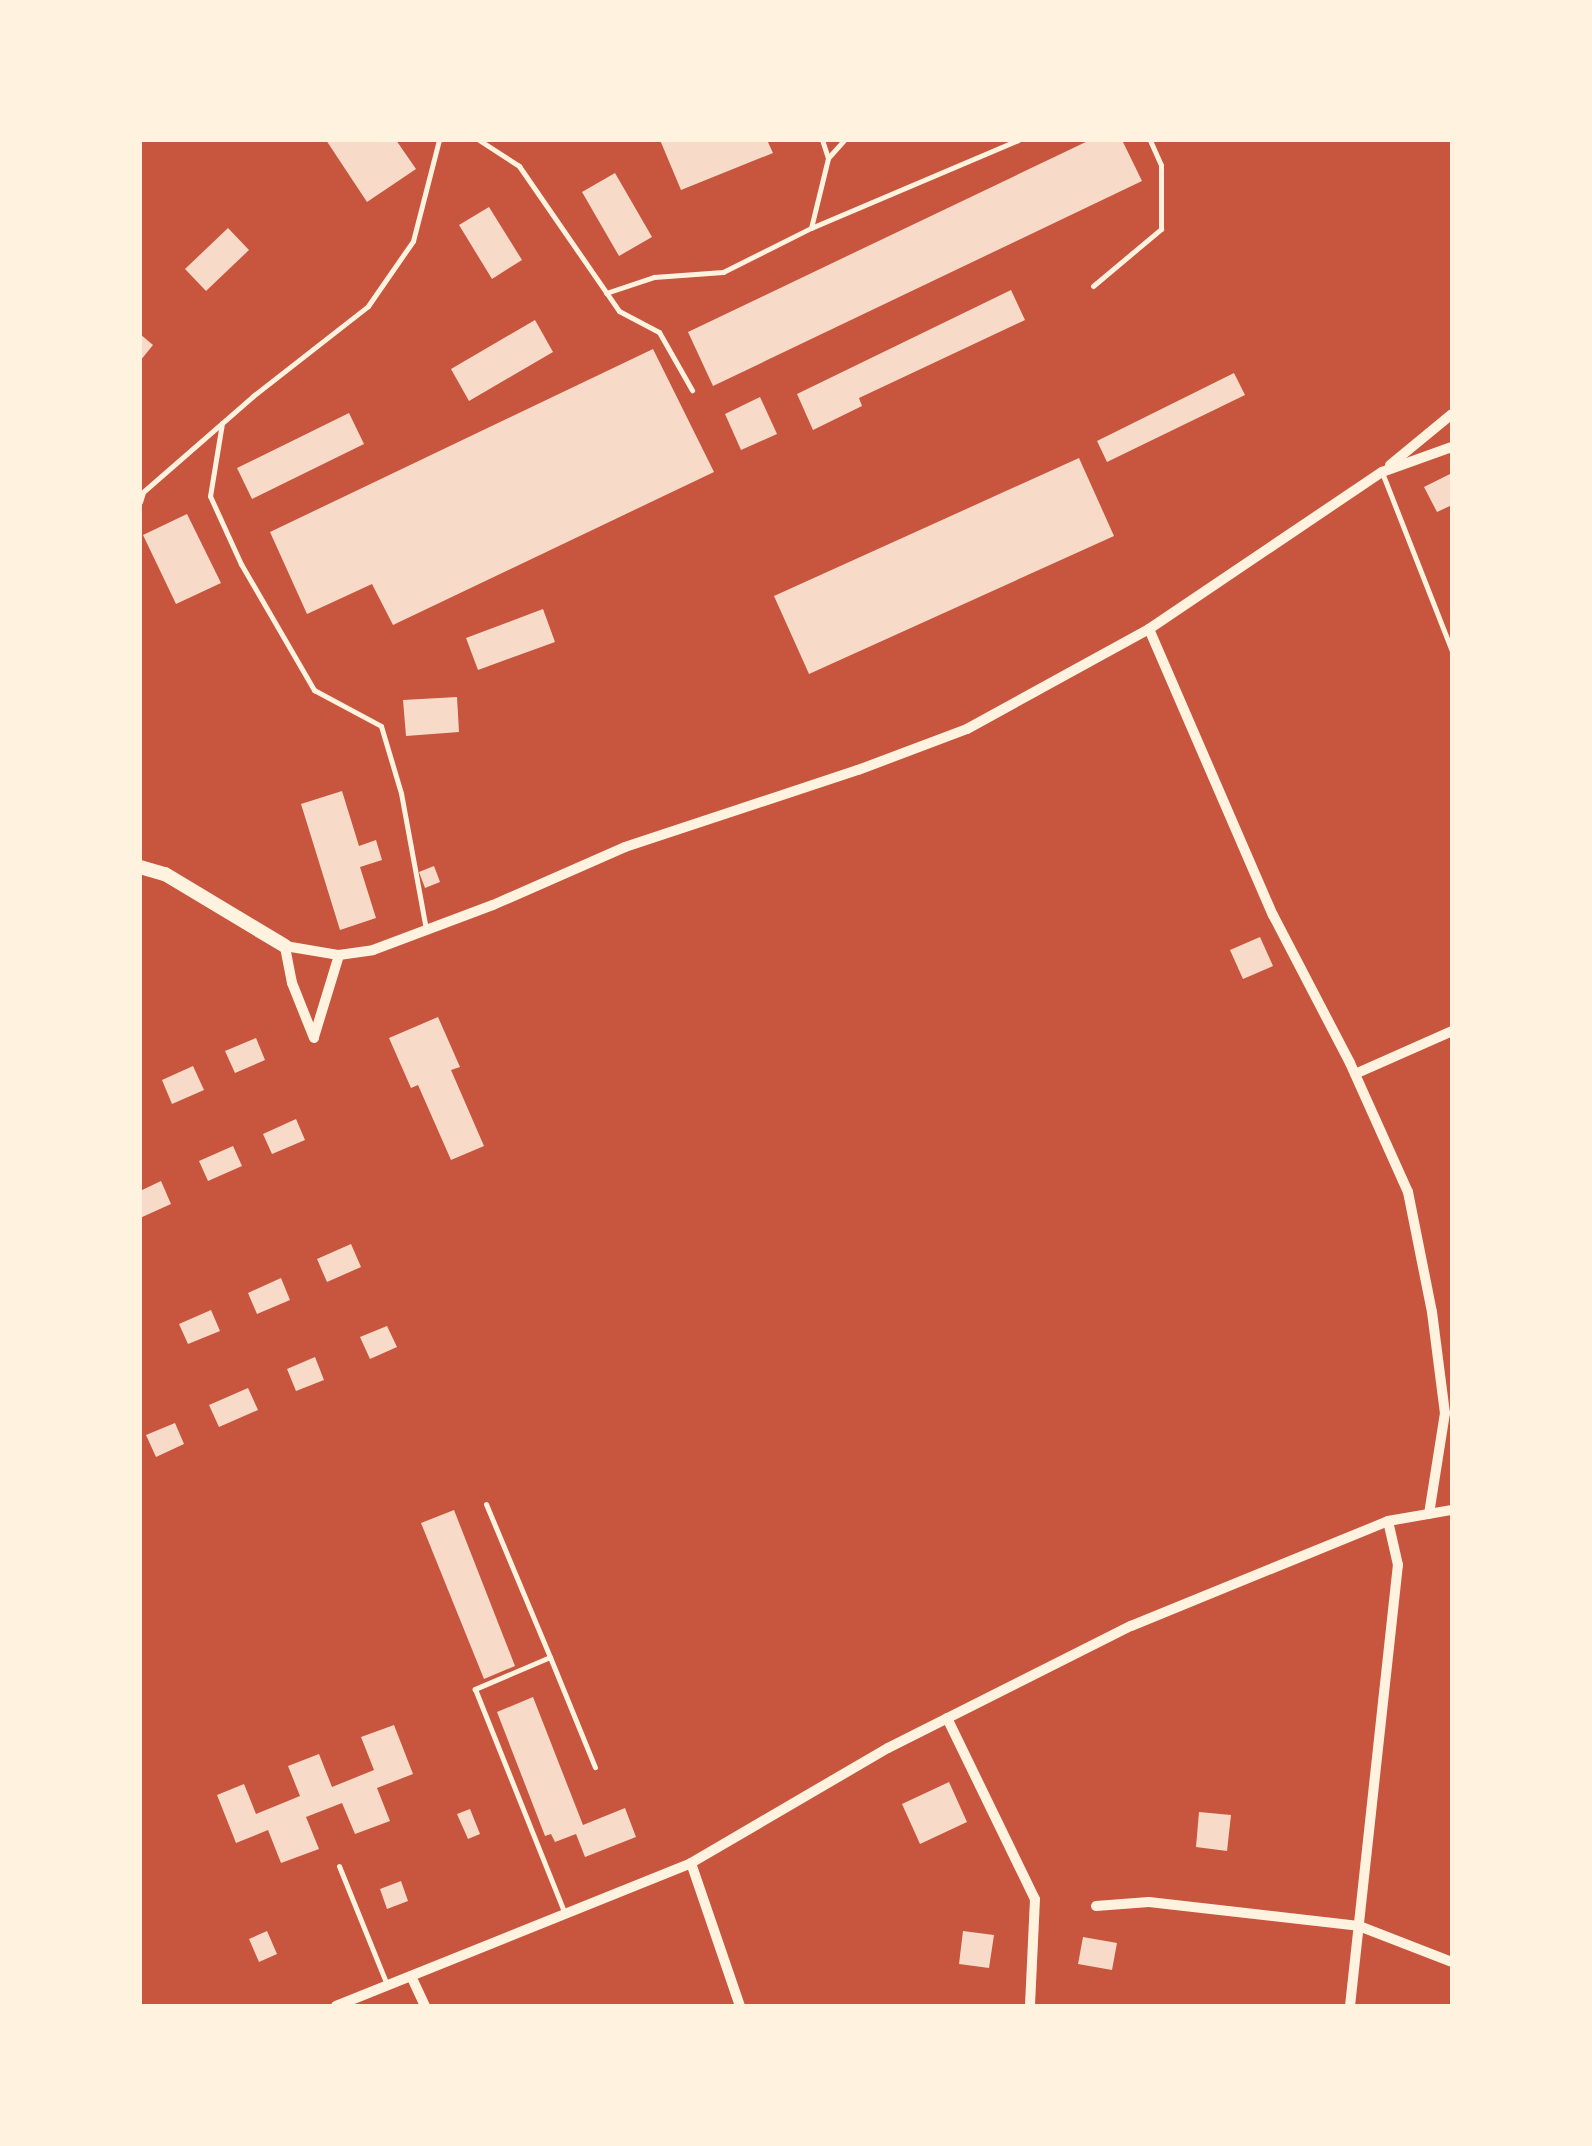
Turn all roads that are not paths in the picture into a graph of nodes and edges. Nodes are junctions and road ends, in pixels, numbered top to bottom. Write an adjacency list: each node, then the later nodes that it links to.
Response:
1 (439, 140): 13 (lane)
2 (479, 140): 10 (lane)
3 (822, 140): 7 (lane)
4 (844, 140): 7 (lane)
5 (1018, 140): 8 (lane)
6 (1150, 140): 9 (lane)
7 (828, 158): 8 (lane)
8 (811, 228): 10 (lane)
9 (1093, 286)
10 (606, 293): 11 (lane)
11 (692, 390)
12 (1452, 414): 15 (street)
13 (222, 423): 16 (lane); 20 (lane)
14 (1452, 447): 15 (street)
15 (1382, 472): 17 (street); 18 (lane)
16 (140, 502)
17 (1149, 629): 20 (street); 24 (street)
18 (1452, 651)
19 (140, 867): 21 (street)
20 (427, 932): 22 (street)
21 (285, 946): 22 (street); 22 (street)
22 (339, 955)
23 (1452, 1031): 24 (street)
24 (1355, 1074): 27 (street)
25 (486, 1504): 29 (lane)
26 (1452, 1510): 27 (street)
27 (1429, 1514): 28 (street)
28 (1388, 1522): 30 (street); 36 (street)
29 (550, 1657): 31 (lane); 35 (lane)
30 (947, 1718): 32 (street); 43 (street)
31 (595, 1768)
32 (691, 1863): 35 (street); 42 (street)
33 (339, 1866): 39 (lane)
34 (1096, 1906): 36 (street)
35 (564, 1914): 38 (street)
36 (1359, 1926): 37 (street); 44 (street)
37 (1452, 1962)
38 (411, 1976): 39 (street); 41 (street)
39 (388, 1985): 40 (street)
40 (336, 2006)
41 (425, 2006)
42 (740, 2006)
43 (1030, 2006)
44 (1350, 2006)

